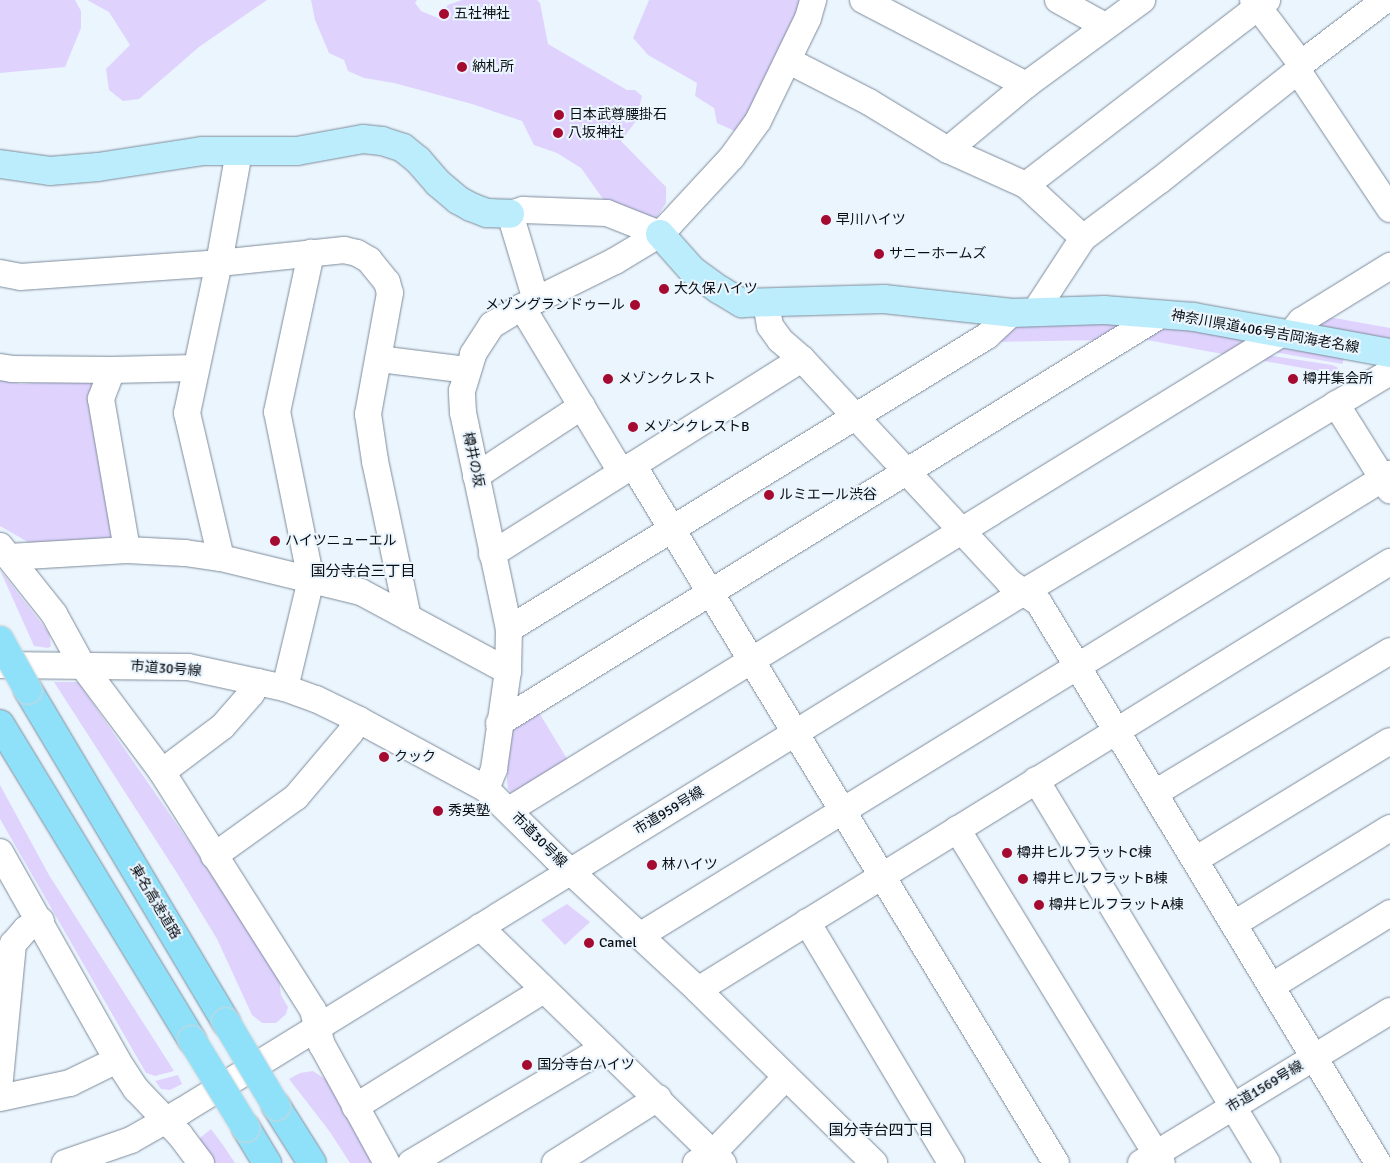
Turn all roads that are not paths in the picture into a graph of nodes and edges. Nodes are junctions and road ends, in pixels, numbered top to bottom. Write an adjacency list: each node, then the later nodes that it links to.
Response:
1 (813, 0): 8 (street, 樽井の坂)
2 (863, 0): 10 (street)
3 (1058, 0): 7 (street)
4 (1142, 0): 7 (street)
5 (1385, 0): 9 (street)
6 (1260, 2): 9 (street); 14 (street)
7 (1105, 26): 10 (street)
8 (788, 61): 11 (street); 17 (street, 樽井の坂)
9 (1300, 68): 15 (street); 18 (street)
10 (1026, 85): 11 (street)
11 (948, 150): 14 (street)
12 (239, 152): 13 (main road, 神奈川県道406号吉岡海老名線); 16 (main road, 神奈川県道406号吉岡海老名線); 20 (street)
13 (0, 164)
14 (1026, 186): 18 (street)
15 (1390, 209)
16 (510, 214): 17 (street, 神奈川県道406号吉岡海老名線); 24 (street)
17 (660, 234): 23 (main road, 神奈川県道406号吉岡海老名線); 24 (street, 樽井の坂)
18 (1083, 238): 25 (street)
19 (311, 253): 20 (street); 29 (street); 50 (street)
20 (219, 263): 22 (street); 32 (street)
21 (1390, 266): 27 (street)
22 (0, 273)
23 (766, 303): 25 (main road, 神奈川県道406号吉岡海老名線); 30 (street)
24 (529, 304): 34 (street, 樽井の坂); 37 (street)
25 (1023, 313): 26 (main road, 神奈川県道406号吉岡海老名線); 38 (street)
26 (1162, 314): 27 (main road, 神奈川県道406号吉岡海老名線); 40 (street)
27 (1285, 334): 28 (main road, 神奈川県道406号吉岡海老名線); 44 (street)
28 (1390, 353)
29 (379, 359): 34 (street); 53 (street)
30 (802, 359): 38 (street); 39 (street)
31 (0, 367): 33 (street)
32 (195, 368): 33 (street); 48 (street)
33 (112, 370): 45 (street)
34 (467, 370): 41 (street, 樽井の坂)
35 (1390, 372): 36 (street, 市道959号線)
36 (1336, 404): 42 (street); 51 (street, 市道959号線)
37 (582, 406): 39 (street); 41 (street)
38 (855, 416): 40 (street); 43 (street)
39 (627, 469): 43 (street); 47 (street)
40 (907, 474): 44 (street); 52 (street)
41 (476, 476): 47 (street, 樽井の坂)
42 (1388, 481): 60 (street)
43 (672, 530): 52 (street); 54 (street)
44 (961, 530): 51 (street); 57 (street)
45 (128, 550): 46 (street); 48 (street)
46 (5, 552): 59 (street)
47 (492, 554): 54 (street, 樽井の坂)
48 (222, 558): 50 (street)
49 (1390, 562): 67 (street)
50 (311, 580): 53 (street); 63 (street)
51 (1024, 592): 60 (street); 68 (street, 市道959号線)
52 (711, 594): 57 (street); 65 (street)
53 (408, 618): 61 (street)
54 (509, 630): 61 (street, 樽井の坂)
55 (0, 640): 109 (highway, 東名高速道路, bridge)
56 (1390, 651): 73 (street)
57 (751, 659): 68 (street); 74 (street)
58 (0, 665): 59 (street, 市道30号線)
59 (82, 665): 62 (street, 市道30号線); 70 (street)
60 (1077, 665): 67 (street); 75 (street)
61 (508, 670): 65 (street, 樽井の坂)
62 (258, 682): 63 (street, 市道30号線); 70 (street)
63 (285, 688): 64 (street, 市道30号線)
64 (359, 720): 72 (street, 市道30号線); 78 (street)
65 (499, 723): 72 (street, 樽井の坂)
66 (0, 724): 108 (highway, bridge)
67 (1116, 730): 71 (street); 73 (street)
68 (796, 734): 75 (street); 81 (street, 市道959号線)
69 (1390, 740): 79 (street)
70 (162, 772): 78 (street)
71 (1036, 780): 77 (street); 102 (street)
72 (486, 789): 74 (street, 市道30号線)
73 (1155, 793): 79 (street)
74 (509, 810): 81 (street, 市道30号線)
75 (843, 811): 82 (street); 88 (street)
76 (1390, 828): 86 (street)
77 (957, 829): 82 (street); 105 (street)
78 (214, 856): 93 (street)
79 (1195, 860): 86 (street)
80 (3, 865): 84 (street)
81 (571, 872): 87 (street, 市道959号線); 88 (street, 市道30号線)
82 (882, 876): 85 (street); 115 (street)
83 (1390, 914): 89 (street)
84 (41, 921): 96 (street); 98 (street)
85 (807, 922): 91 (street); 114 (street)
86 (1234, 924): 89 (street)
87 (480, 927): 90 (street); 93 (street, 市道959号線)
88 (641, 936): 91 (street, 市道30号線)
89 (1272, 986): 95 (street)
90 (544, 990): 94 (street); 101 (street)
91 (698, 990): 97 (street, 市道30号線)
92 (1390, 1011): 95 (street, 市道1569号線)
93 (315, 1028): 101 (street); 103 (street, 市道959号線)
94 (604, 1048): 100 (street); 111 (street)
95 (1315, 1057): 102 (street, 市道1569号線); 117 (street)
96 (118, 1060): 99 (street); 103 (street)
97 (786, 1077): 104 (street); 113 (street, 市道30号線)
98 (0, 1079)
99 (0, 1098)
100 (658, 1098): 104 (street); 112 (street)
101 (355, 1107): 110 (street)
102 (1233, 1107): 105 (street, 市道1569号線); 116 (street)
103 (165, 1120): 106 (street, 市道959号線); 107 (street)
104 (711, 1160)
105 (1153, 1160)
106 (65, 1163)
107 (201, 1163)
108 (267, 1163)
109 (312, 1163)
110 (387, 1163)
111 (411, 1163)
112 (554, 1163)
113 (874, 1163)
114 (951, 1163)
115 (1056, 1163)
116 (1267, 1163)
117 (1378, 1163)

